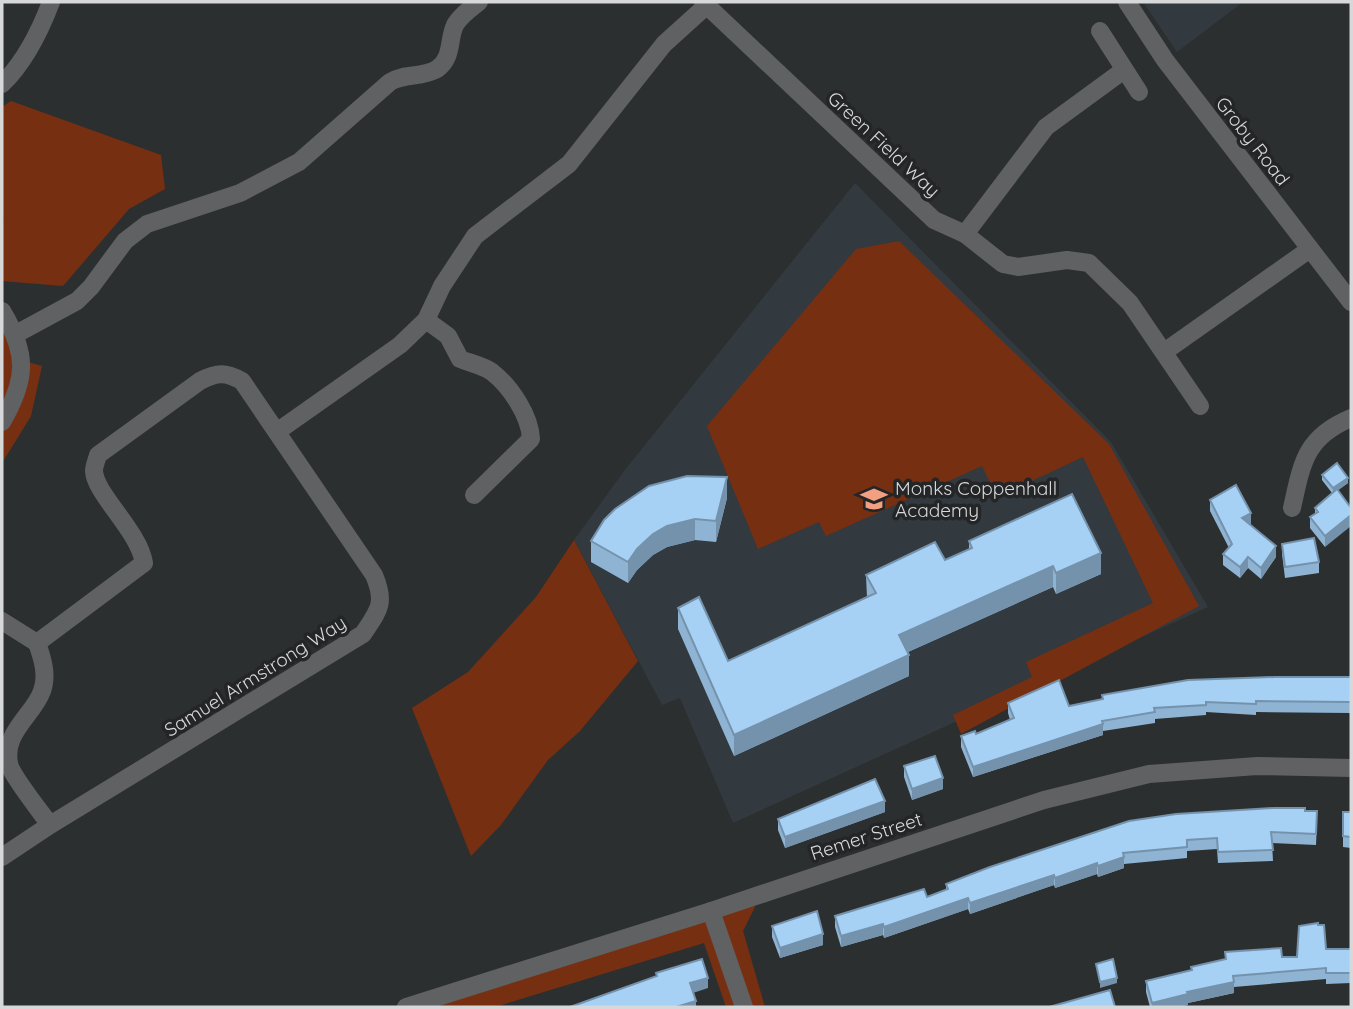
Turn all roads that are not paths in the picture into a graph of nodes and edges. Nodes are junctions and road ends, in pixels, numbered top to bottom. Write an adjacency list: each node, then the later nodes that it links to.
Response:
1 (51, 2): 7 (street)
2 (479, 2): 14 (street)
3 (1126, 2): 10 (street, Groby Road)
4 (705, 4): 9 (street, Green Field Way); 13 (street)
5 (1100, 31): 6 (street)
6 (1124, 70): 8 (street); 9 (street)
7 (2, 84)
8 (1139, 92)
9 (965, 234): 15 (street, Green Field Way)
10 (1310, 248): 11 (street, Groby Road); 15 (street)
11 (1351, 302)
12 (2, 311): 14 (street)
13 (426, 320): 19 (street); 20 (street)
14 (16, 334): 18 (street)
15 (1164, 352): 16 (street, Green Field Way)
16 (1200, 406)
17 (1351, 418): 21 (street)
18 (2, 422)
19 (278, 431): 23 (street, Samuel Armstrong Way); 25 (street, Samuel Armstrong Way)
20 (474, 495)
21 (1292, 508)
22 (2, 621): 23 (street)
23 (37, 643): 25 (street)
24 (1351, 768): 27 (street, Remer Street)
25 (50, 825): 26 (street, Samuel Armstrong Way)
26 (2, 857)
27 (711, 911): 28 (street, Remer Street); 29 (street)
28 (406, 1007)
29 (744, 1007)

